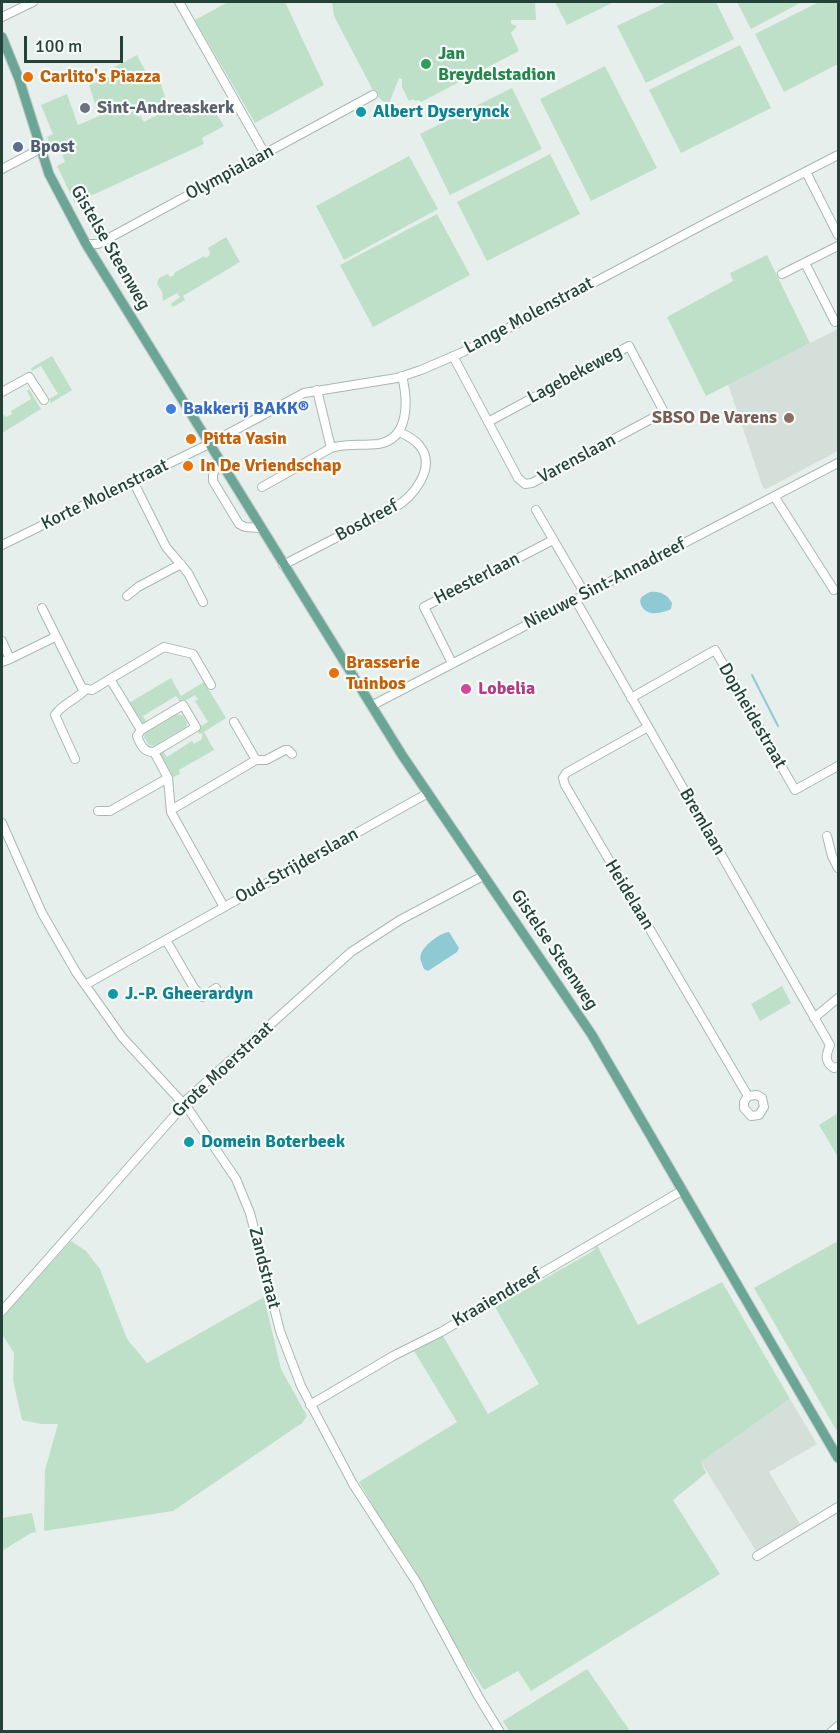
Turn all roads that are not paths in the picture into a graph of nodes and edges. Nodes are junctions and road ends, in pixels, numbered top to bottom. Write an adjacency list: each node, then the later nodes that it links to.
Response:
1 (33, 2): 3 (street)
2 (179, 2): 7 (street)
3 (2, 17)
4 (2, 37): 6 (main road, Gistelse Steenweg)
5 (373, 95): 7 (street, Olympialaan)
6 (40, 149): 9 (street); 12 (main road, Gistelse Steenweg)
7 (265, 154): 12 (street, Olympialaan)
8 (838, 155): 10 (street, Lange Molenstraat)
9 (2, 169)
10 (806, 172): 11 (street); 17 (street, Lange Molenstraat)
11 (838, 235)
12 (86, 244): 25 (main road, Gistelse Steenweg)
13 (838, 246): 14 (street)
14 (805, 263): 15 (street); 16 (street)
15 (782, 274)
16 (835, 322)
17 (453, 356): 18 (street, Lange Molenstraat); 23 (street, Varenslaan)
18 (402, 376): 19 (street, Lange Molenstraat); 24 (street)
19 (317, 390): 25 (street, Lange Molenstraat); 26 (street)
20 (2, 392): 21 (street)
21 (44, 400)
22 (664, 412): 23 (street, Varenslaan); 23 (street, Lagebekeweg)
23 (488, 422)
24 (399, 432): 26 (street); 37 (street, Bosdreef)
25 (209, 444): 27 (main road, Gistelse Steenweg); 29 (street, Korte Molenstraat)
26 (331, 448): 30 (street)
27 (219, 461): 33 (main road, Gistelse Steenweg); 33 (street)
28 (838, 463): 31 (street, Nieuwe Sint-Annadreef)
29 (133, 481): 35 (street, Korte Molenstraat); 36 (street)
30 (262, 487)
31 (774, 496): 38 (street); 39 (street, Nieuwe Sint-Annadreef)
32 (536, 510): 34 (street)
33 (260, 528): 37 (main road, Gistelse Steenweg)
34 (553, 540): 39 (street); 48 (street, Heesterlaan)
35 (2, 545)
36 (181, 564): 40 (street); 42 (street)
37 (283, 565): 53 (main road, Gistelse Steenweg)
38 (834, 590)
39 (585, 594): 41 (street, Nieuwe Sint-Annadreef)
40 (127, 596)
41 (575, 599): 48 (street, Nieuwe Sint-Annadreef); 52 (street, Bremlaan)
42 (203, 602)
43 (42, 608): 44 (street)
44 (55, 637): 46 (street); 51 (street)
45 (2, 641): 46 (street)
46 (10, 658): 47 (street)
47 (2, 662)
48 (452, 663): 53 (street, Nieuwe Sint-Annadreef)
49 (110, 679): 50 (street); 51 (street); 56 (street)
50 (212, 685)
51 (86, 690): 59 (street)
52 (631, 698): 55 (street, Bremlaan); 61 (street, Dopheidestraat)
53 (371, 706): 63 (main road, Gistelse Steenweg)
54 (234, 722): 60 (street)
55 (648, 727): 75 (street, Bremlaan); 78 (street, Heidelaan)
56 (141, 730): 57 (street); 57 (street)
57 (154, 752): 62 (street)
58 (292, 754): 60 (street)
59 (75, 759)
60 (256, 760): 64 (street)
61 (838, 766)
62 (168, 777): 64 (street); 65 (street)
63 (428, 793): 69 (main road, Gistelse Steenweg); 70 (street, Oud-Strijderslaan)
64 (171, 810): 70 (street)
65 (98, 811)
66 (2, 823): 72 (street, Zandstraat)
67 (827, 836): 68 (street)
68 (838, 868)
69 (483, 876): 79 (street, Grote Moerstraat); 80 (main road, Gistelse Steenweg)
70 (224, 907): 71 (street, Oud-Strijderslaan)
71 (166, 940): 72 (street, Oud-Strijderslaan); 73 (street)
72 (85, 985): 79 (street, Zandstraat)
73 (216, 988)
74 (838, 998): 75 (street)
75 (814, 1018): 76 (street, Bremlaan)
76 (834, 1046): 77 (street, Bremlaan)
77 (838, 1067)
78 (748, 1096)
79 (183, 1103): 81 (street, Grote Moerstraat); 82 (street, Zandstraat)
80 (683, 1190): 82 (street, Kraaiendreef); 83 (main road, Gistelse Steenweg)
81 (2, 1311)
82 (310, 1404): 87 (street, Zandstraat)
83 (838, 1458)
84 (838, 1507): 85 (street)
85 (758, 1556)
86 (838, 1726): 88 (street)
87 (500, 1731)
88 (831, 1731)

